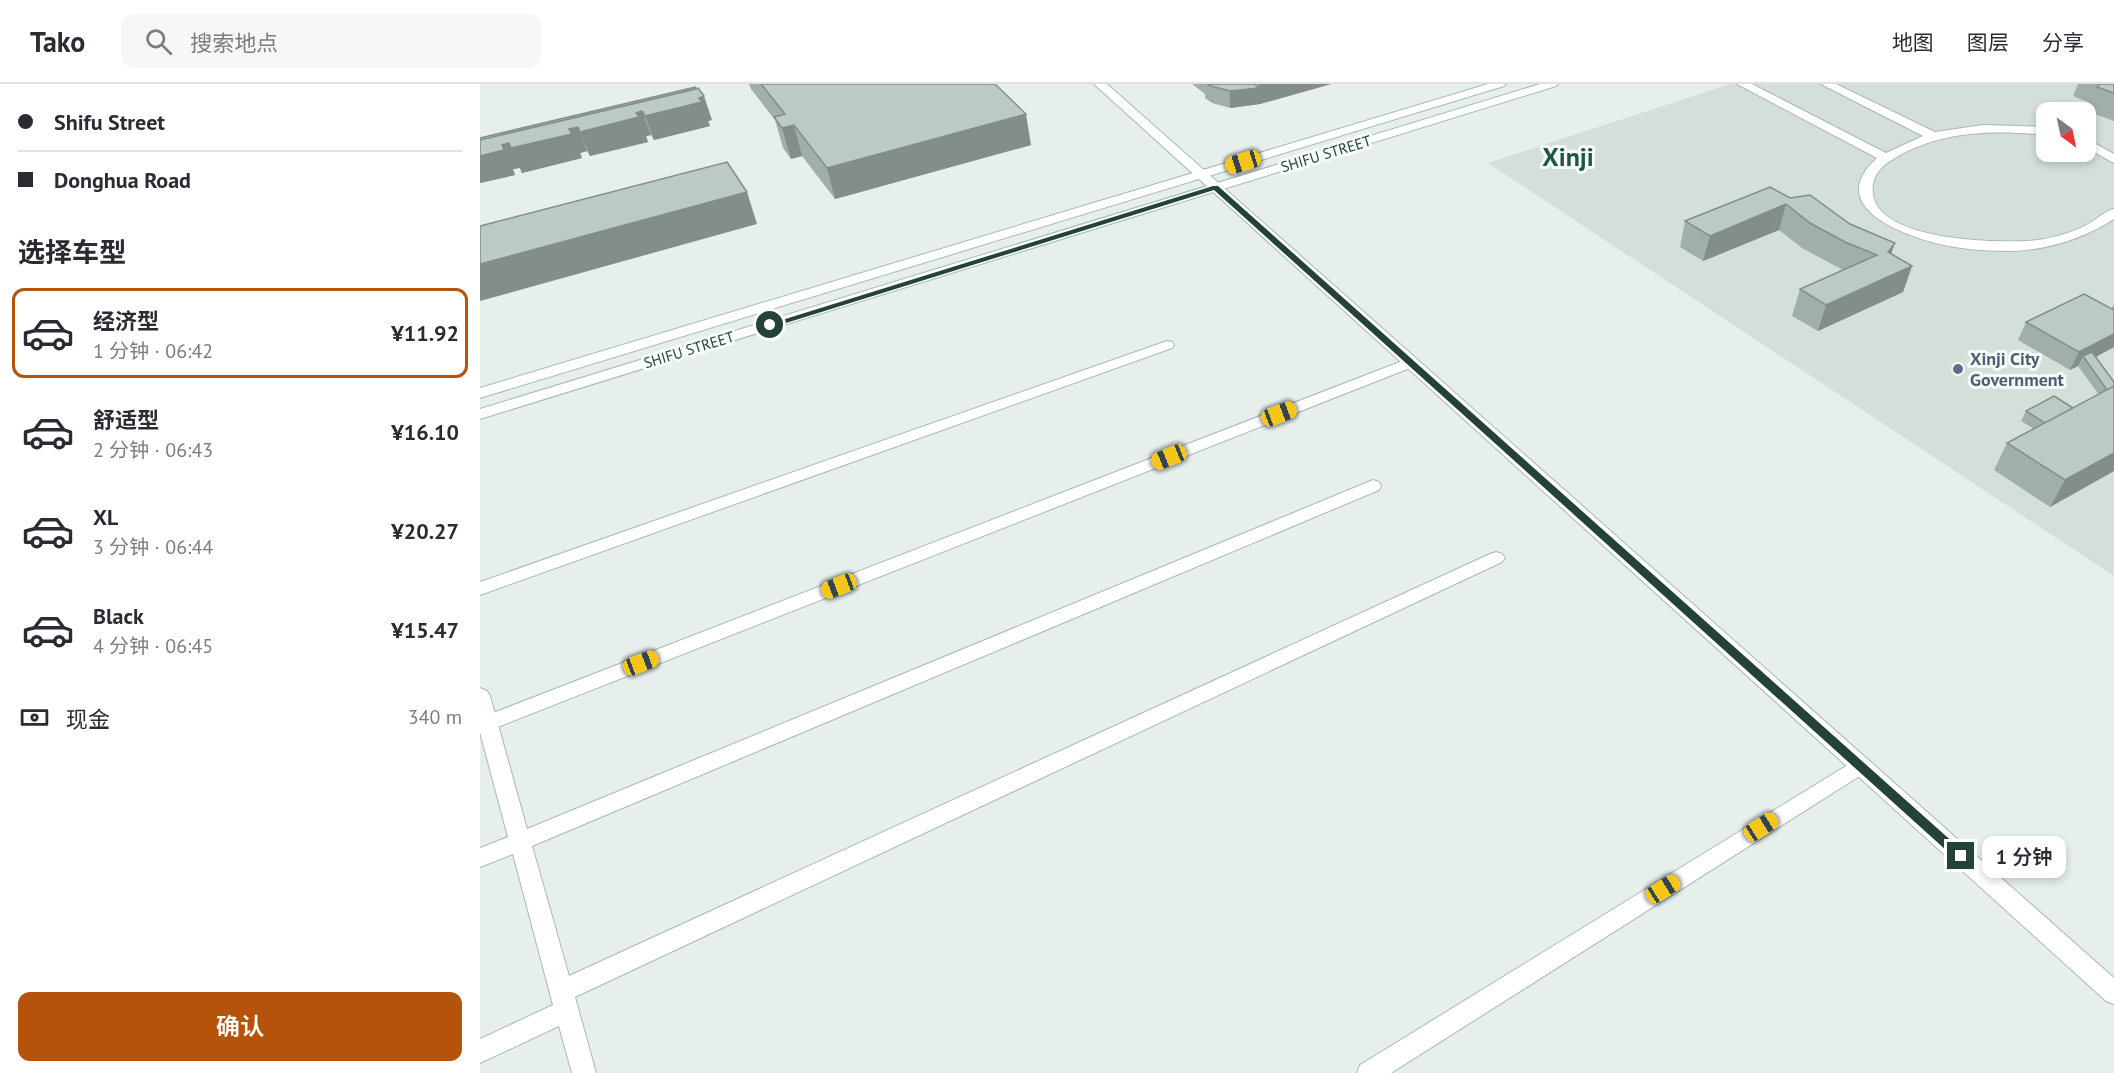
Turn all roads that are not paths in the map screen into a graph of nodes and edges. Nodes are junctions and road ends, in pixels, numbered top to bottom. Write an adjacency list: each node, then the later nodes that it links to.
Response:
1 (1100, 84): 11 (main road)
2 (1500, 84): 11 (main road, SHIFU STREET)
3 (1552, 84): 12 (main road, SHIFU STREET)
4 (1743, 84): 9 (main road)
5 (1827, 84): 7 (main road)
6 (2036, 130): 7 (main road)
7 (1933, 136): 9 (main road)
8 (2096, 148): 10 (main road)
9 (1886, 158): 13 (main road)
10 (2114, 159)
11 (1201, 174): 12 (main road); 16 (main road, SHIFU STREET)
12 (1215, 188): 15 (main road); 17 (main road, SHIFU STREET)
13 (2114, 213)
14 (1167, 345): 20 (main road)
15 (1410, 363): 22 (main road); 23 (main road)
16 (480, 393)
17 (480, 414)
18 (1373, 486): 24 (main road)
19 (1496, 558): 27 (main road)
20 (480, 589)
21 (480, 696): 22 (main road)
22 (484, 724): 24 (main road)
23 (1859, 766): 26 (main road); 30 (main road)
24 (520, 841): 25 (main road); 27 (main road)
25 (480, 858)
26 (2114, 993)
27 (564, 1001): 28 (main road); 29 (main road)
28 (480, 1051)
29 (584, 1073)
30 (1369, 1073)

